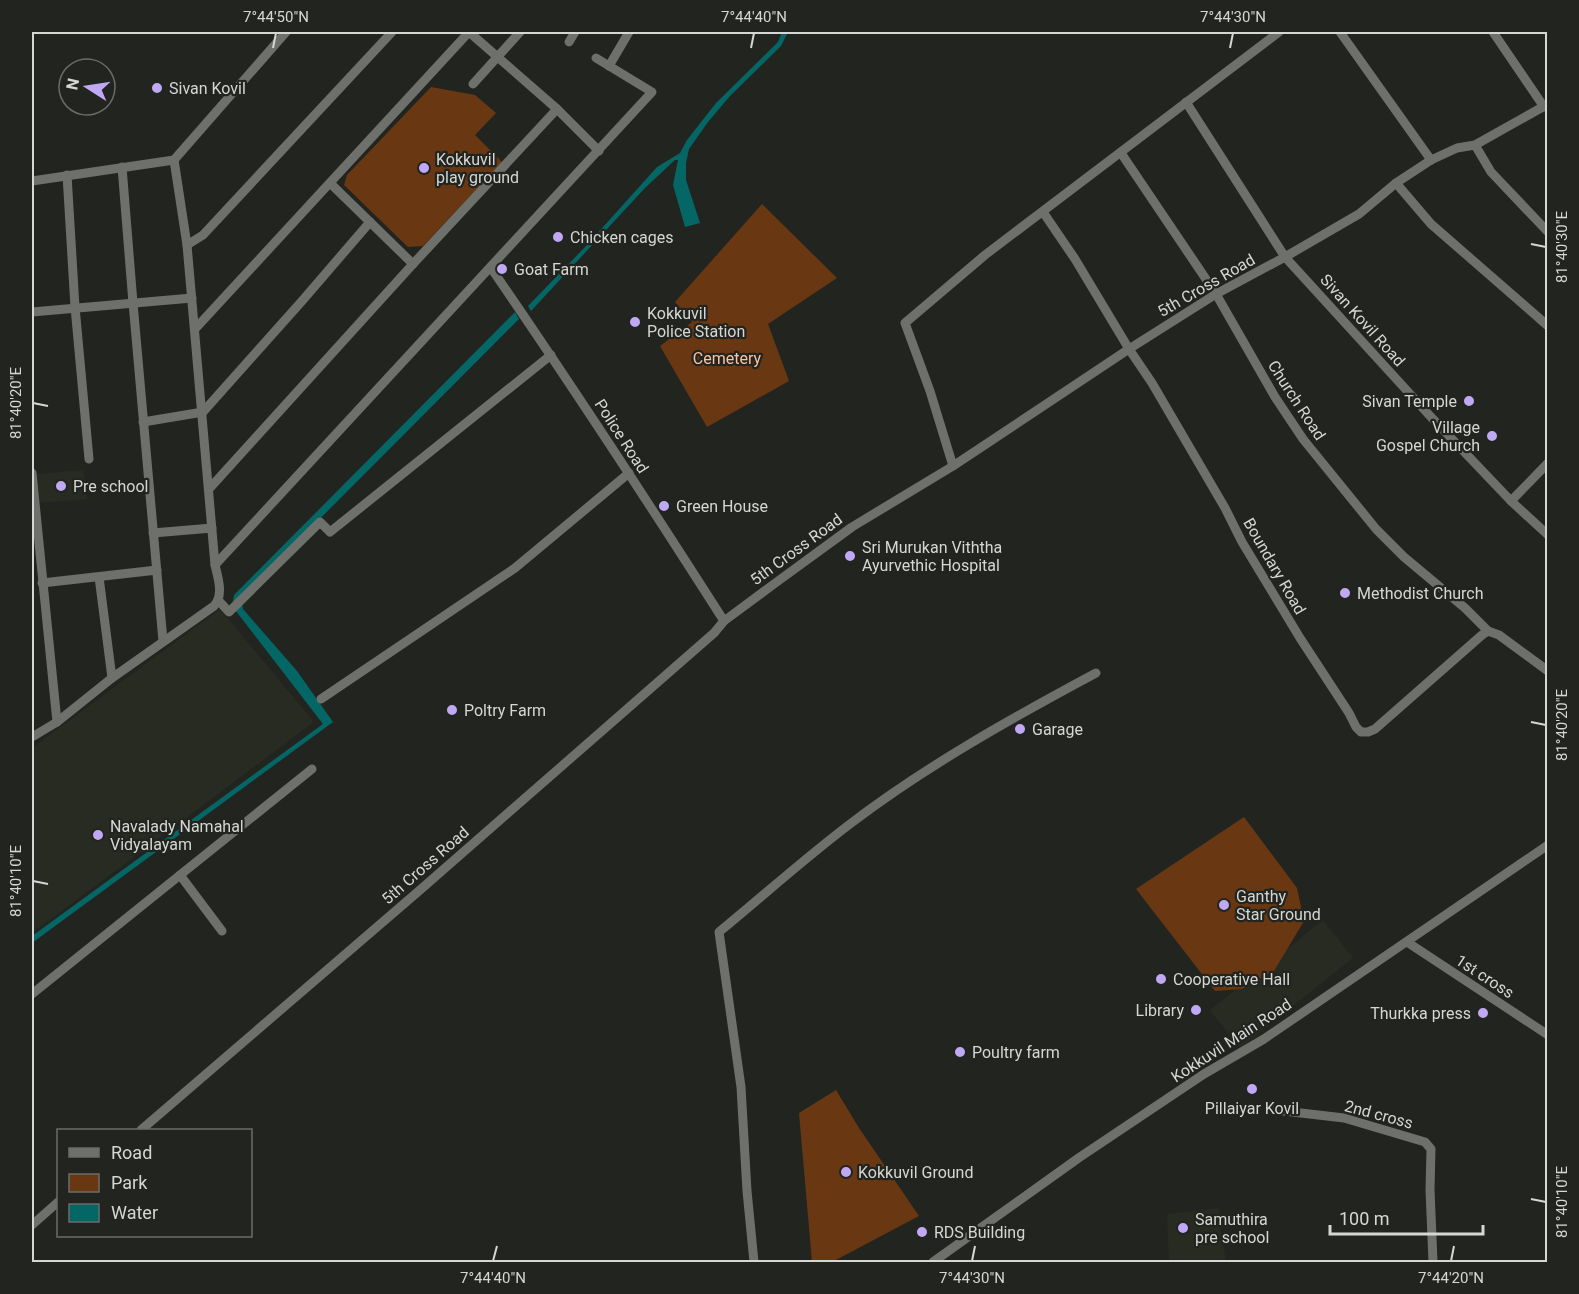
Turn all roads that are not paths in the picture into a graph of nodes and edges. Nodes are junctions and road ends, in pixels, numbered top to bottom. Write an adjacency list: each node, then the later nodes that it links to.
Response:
1 (286, 32): 21 (street)
2 (392, 32): 31 (street)
3 (469, 32): 11 (street); 26 (street)
4 (520, 32): 11 (street)
5 (575, 32): 10 (street)
6 (629, 32): 13 (street)
7 (1280, 32): 15 (street)
8 (1341, 32): 22 (street)
9 (1492, 32): 16 (street)
10 (569, 42)
11 (496, 56): 14 (street); 17 (street)
12 (596, 58): 13 (street)
13 (609, 66): 19 (street)
14 (472, 84)
15 (1186, 102): 20 (street); 32 (street, Sivan Kovil Road)
16 (1546, 106): 18 (street, 5th Cross Road)
17 (557, 109): 19 (street); 33 (street)
18 (1475, 145): 22 (street, 5th Cross Road); 30 (street)
19 (599, 151): 34 (street)
20 (1121, 153): 28 (street); 35 (street, Church Road)
21 (174, 160): 23 (street); 31 (street)
22 (1431, 160): 27 (street, 5th Cross Road)
23 (123, 167): 24 (street); 37 (street)
24 (67, 175): 25 (street); 38 (street)
25 (32, 181)
26 (330, 183): 29 (street); 41 (street)
27 (1396, 183): 32 (street, 5th Cross Road); 40 (street)
28 (1043, 212): 42 (street, Boundary Road); 48 (street)
29 (370, 222): 33 (street); 44 (street)
30 (1548, 232)
31 (187, 245): 36 (street)
32 (1285, 257): 35 (street, 5th Cross Road); 52 (street, Sivan Kovil Road)
33 (413, 264): 51 (street)
34 (491, 268): 43 (street, Police Road); 57 (street)
35 (1216, 294): 42 (street, 5th Cross Road); 63 (street, Church Road)
36 (192, 298): 37 (street); 41 (street)
37 (133, 303): 38 (street); 45 (street)
38 (75, 308): 39 (street); 46 (street)
39 (32, 312)
40 (1548, 326)
41 (195, 329): 44 (street)
42 (1129, 349): 48 (street, 5th Cross Road); 63 (street, Boundary Road)
43 (551, 355): 50 (street, Police Road); 61 (street)
44 (203, 412): 45 (street); 51 (street)
45 (143, 422): 54 (street)
46 (89, 459)
47 (1548, 463): 52 (street)
48 (953, 466): 62 (street, 5th Cross Road)
49 (32, 473): 56 (street)
50 (628, 474): 62 (street, Police Road); 68 (street)
51 (209, 489): 53 (street)
52 (1511, 501): 55 (street, Sivan Kovil Road)
53 (212, 528): 54 (street); 57 (street)
54 (153, 533): 58 (street)
55 (1548, 535)
56 (35, 546): 60 (street)
57 (215, 565): 61 (street)
58 (157, 570): 59 (street); 64 (street)
59 (99, 577): 60 (street); 67 (street)
60 (42, 583): 69 (street)
61 (219, 601): 64 (street)
62 (724, 621): 79 (street, 5th Cross Road)
63 (1488, 631): 65 (street)
64 (163, 641): 67 (street)
65 (1548, 671)
66 (1096, 674): 82 (street)
67 (112, 678): 69 (street)
68 (321, 699)
69 (57, 722): 70 (street)
70 (32, 737)
71 (312, 769): 73 (street)
72 (1548, 846): 75 (street, Kokkuvil Main Road)
73 (180, 875): 74 (street); 76 (street)
74 (222, 931)
75 (1407, 942): 77 (street, 1st cross); 83 (street, Kokkuvil Main Road)
76 (32, 994)
77 (1548, 1035)
78 (1275, 1110): 84 (street, 2nd cross)
79 (143, 1129)
80 (57, 1203): 81 (street)
81 (32, 1225)
82 (754, 1263)
83 (933, 1263)
84 (1433, 1263)

